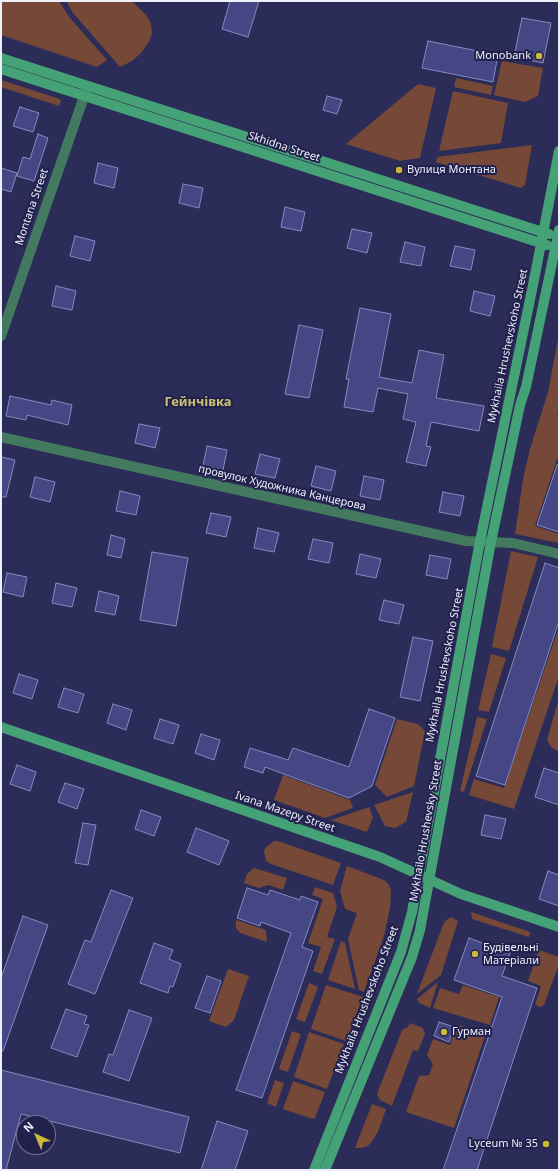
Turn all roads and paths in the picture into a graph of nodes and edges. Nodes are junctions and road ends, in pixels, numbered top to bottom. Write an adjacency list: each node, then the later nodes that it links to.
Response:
1 (1, 58): 3 (main road, Skhidna Street)
2 (1, 69): 4 (main road, Skhidna Street)
3 (88, 86): 4 (street, Montana Street); 6 (main road, Skhidna Street)
4 (84, 96): 8 (main road, Skhidna Street); 10 (street, Montana Street)
5 (559, 151): 6 (main road, Mykhaila Hrushevskoho Street)
6 (544, 232): 7 (main road, Skhidna Street); 8 (main road, Mykhaila Hrushevskoho Street)
7 (559, 234): 9 (main road)
8 (541, 243): 9 (main road, Skhidna Street); 12 (main road, Mykhaila Hrushevskoho Street)
9 (557, 249): 13 (main road, Mykhailo Hrushevsky Street)
10 (1, 336)
11 (1, 437): 12 (street, провулок Художника Канцерова)
12 (480, 541): 13 (street, провулок Художника Канцерова); 16 (main road, Mykhaila Hrushevskoho Street)
13 (491, 542): 14 (street, провулок Художника Канцерова); 17 (main road, Mykhailo Hrushevsky Street)
14 (559, 554)
15 (1, 727): 16 (main road, Ivana Mazepy Street)
16 (419, 875): 17 (main road, Ivana Mazepy Street); 19 (main road, Mykhaila Hrushevskoho Street)
17 (430, 880): 18 (main road, Ivana Mazepy Street); 20 (main road, Mykhailo Hrushevsky Street)
18 (559, 927)
19 (314, 1170)
20 (325, 1170)

